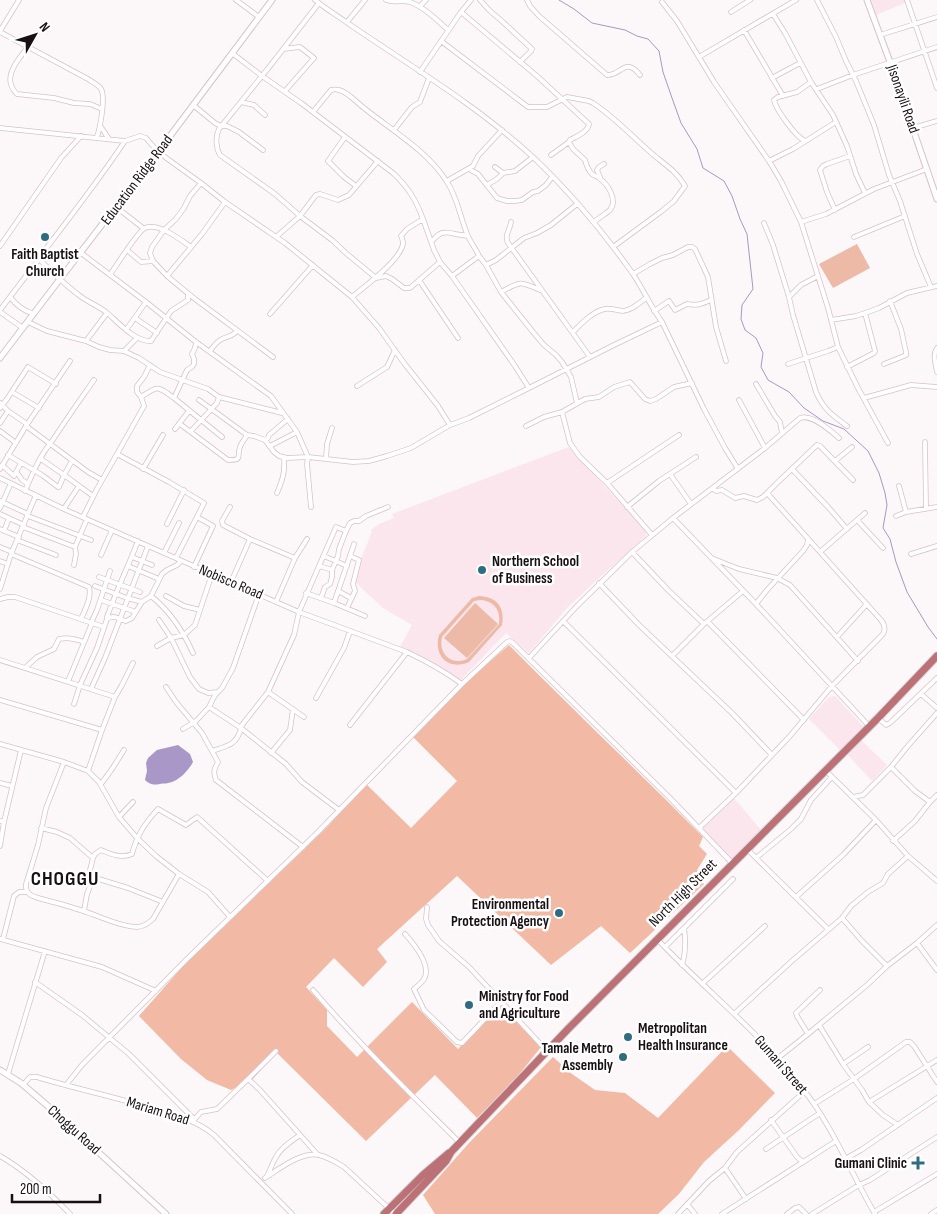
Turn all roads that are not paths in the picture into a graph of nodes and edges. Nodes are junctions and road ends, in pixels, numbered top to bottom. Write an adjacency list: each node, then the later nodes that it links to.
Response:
1 (19, 0): 27 (street)
2 (236, 0): 21 (street)
3 (272, 0): 21 (main road, Education Ridge Road)
4 (365, 0): 23 (street)
5 (386, 0): 17 (street)
6 (426, 0): 17 (street)
7 (471, 0): 18 (street)
8 (480, 0): 36 (street)
9 (527, 0): 40 (street)
10 (750, 0): 19 (street)
11 (796, 0): 20 (street)
12 (817, 0): 41 (street)
13 (867, 0): 28 (main road, Jisonayili Road)
14 (907, 0): 24 (street)
15 (662, 1): 35 (street)
16 (317, 2): 23 (street); 32 (street)
17 (420, 6): 25 (street)
18 (460, 12): 25 (street); 36 (street)
19 (731, 12)
20 (773, 14): 26 (street); 38 (street)
21 (259, 17): 34 (main road, Education Ridge Road)
22 (937, 17): 24 (street)
23 (346, 22): 39 (street)
24 (915, 24): 28 (street); 33 (street)
25 (448, 30): 29 (street)
26 (744, 30): 35 (street); 44 (street)
27 (0, 32): 30 (street)
28 (880, 35): 37 (main road, Jisonayili Road)
29 (441, 41): 39 (street); 50 (street)
30 (28, 47): 53 (street); 53 (street)
31 (937, 47): 33 (street)
32 (283, 48): 42 (street); 48 (street)
33 (924, 51): 37 (street); 46 (street)
34 (232, 53): 42 (street); 52 (main road, Education Ridge Road)
35 (699, 57): 77 (street)
36 (520, 62): 50 (street)
37 (890, 62): 41 (street); 61 (main road, Jisonayili Road)
38 (800, 63): 44 (street); 45 (street)
39 (420, 72): 43 (street)
40 (640, 75)
41 (852, 75): 47 (street); 86 (street)
42 (262, 76): 48 (street); 51 (street)
43 (429, 78): 62 (street); 63 (street)
44 (772, 78): 49 (street)
45 (811, 82): 47 (street); 49 (street)
46 (937, 88)
47 (816, 89): 57 (street)
48 (285, 91): 54 (street)
49 (784, 96): 69 (street)
50 (562, 99): 70 (street); 110 (street)
51 (241, 102): 55 (street); 58 (street)
52 (193, 105): 58 (street); 72 (main road, Education Ridge Road)
53 (102, 109): 59 (street)
54 (313, 112): 62 (street); 65 (street)
55 (265, 115)
56 (937, 121): 61 (street)
57 (836, 122): 69 (street); 74 (street)
58 (221, 126): 71 (street); 96 (street)
59 (101, 127): 66 (street); 67 (street)
60 (0, 128): 64 (street)
61 (913, 128): 81 (main road, Jisonayili Road)
62 (394, 130): 85 (street)
63 (502, 130): 75 (street); 80 (street)
64 (81, 136): 66 (street); 109 (street)
65 (345, 137): 76 (street); 89 (street)
66 (97, 138): 67 (street)
67 (109, 139): 68 (street)
68 (125, 141): 72 (street); 116 (street)
69 (805, 141): 77 (street)
70 (569, 142): 73 (street); 84 (street)
71 (263, 150)
72 (158, 152): 87 (street); 94 (main road, Education Ridge Road)
73 (551, 154)
74 (850, 156): 90 (street); 95 (street)
75 (533, 157): 82 (street); 83 (street)
76 (378, 161): 89 (street); 98 (street)
77 (769, 161): 101 (street)
78 (604, 164): 84 (street)
79 (495, 167): 82 (street)
80 (469, 169): 85 (street); 88 (street)
81 (927, 169): 86 (street); 91 (main road, Jisonayili Road)
82 (504, 173): 88 (street)
83 (552, 177): 88 (street); 93 (street)
84 (602, 180): 100 (street)
85 (447, 181): 105 (street)
86 (892, 182): 90 (street); 97 (street)
87 (201, 183): 92 (street); 104 (street)
88 (487, 184)
89 (356, 186): 96 (street)
90 (865, 193): 95 (street)
91 (937, 199)
92 (226, 202): 106 (street); 111 (street)
93 (577, 204): 100 (street); 112 (street)
94 (116, 207): 103 (street); 114 (main road, Education Ridge Road)
95 (835, 210): 101 (street)
96 (300, 216): 106 (street); 126 (street)
97 (905, 216): 107 (street); 130 (street)
98 (423, 219): 108 (street); 126 (street)
99 (511, 222): 112 (street)
100 (594, 222): 110 (street)
101 (801, 222): 125 (street)
102 (764, 223): 136 (street)
103 (143, 228): 104 (street); 113 (street)
104 (164, 230): 111 (street); 117 (street)
105 (468, 236): 108 (street); 115 (street)
106 (276, 237): 119 (street)
107 (854, 237)
108 (432, 241): 118 (street)
109 (0, 246)
110 (612, 246): 121 (street)
111 (191, 247): 123 (street)
112 (511, 249): 120 (street); 131 (street)
113 (127, 250): 117 (street); 122 (street)
114 (81, 253): 122 (street); 127 (main road, Education Ridge Road)
115 (479, 256): 120 (street); 124 (street)
116 (39, 259): 127 (street); 134 (street)
117 (153, 261): 123 (street)
118 (440, 262): 124 (street); 128 (street)
119 (313, 265): 135 (street); 148 (street)
120 (486, 266): 132 (street)
121 (633, 274): 137 (street); 140 (street)
122 (110, 275): 141 (street)
123 (167, 276): 133 (street)
124 (452, 276): 186 (street)
125 (818, 276): 136 (street); 151 (street)
126 (376, 278): 128 (street); 135 (street)
127 (60, 279): 145 (street); 147 (main road, Education Ridge Road)
128 (419, 280): 160 (street)
129 (937, 286): 130 (street)
130 (931, 287): 142 (street)
131 (542, 291): 132 (street); 157 (street)
132 (502, 292): 178 (street)
133 (188, 294): 138 (street); 139 (street)
134 (10, 297): 143 (street); 147 (street)
135 (352, 297): 165 (street)
136 (789, 297): 170 (street)
137 (646, 298): 144 (street); 157 (street)
138 (188, 300): 139 (street); 150 (street)
139 (195, 300): 156 (street)
140 (711, 300): 144 (street); 172 (street)
141 (146, 302): 149 (street); 150 (street)
142 (890, 302): 146 (street); 175 (street)
143 (0, 311): 154 (street)
144 (654, 311): 153 (street)
145 (107, 313): 155 (street); 161 (street)
146 (865, 313): 151 (street); 177 (street)
147 (34, 314): 152 (main road, Education Ridge Road)
148 (270, 314)
149 (135, 318): 155 (street); 158 (street)
150 (165, 318): 158 (street); 162 (street)
151 (831, 320): 163 (street)
152 (28, 322): 154 (main road, Education Ridge Road); 161 (street)
153 (662, 322): 169 (street); 182 (street)
154 (23, 328): 171 (main road, Education Ridge Road)
155 (126, 330): 159 (street)
156 (236, 331): 167 (street); 168 (street)
157 (572, 332): 169 (street)
158 (157, 333): 159 (street)
159 (137, 338): 166 (street)
160 (458, 338)
161 (86, 341): 166 (street)
162 (196, 342): 167 (street); 181 (street)
163 (838, 346): 170 (street); 177 (street)
164 (937, 348): 179 (street)
165 (395, 350): 185 (street); 208 (street)
166 (124, 351): 176 (street)
167 (210, 351): 202 (street)
168 (273, 357)
169 (590, 357): 178 (street)
170 (806, 357): 174 (street); 210 (street)
171 (0, 358)
172 (726, 361)
173 (70, 362): 183 (street)
174 (788, 364)
175 (884, 364)
176 (150, 366): 181 (street); 189 (street)
177 (848, 367): 192 (street)
178 (566, 369): 186 (street); 195 (street)
179 (937, 372)
180 (94, 380): 226 (street)
181 (182, 380): 190 (street); 191 (street)
182 (692, 383): 195 (street); 242 (street)
183 (56, 384): 188 (street); 197 (street)
184 (756, 384): 216 (street)
185 (357, 386)
186 (530, 388): 208 (street)
187 (937, 388): 192 (street)
188 (12, 392): 196 (street); 197 (street)
189 (141, 397): 191 (street); 230 (street)
190 (219, 397): 198 (street); 202 (street)
191 (174, 398): 200 (street)
192 (864, 398): 225 (street)
193 (199, 400): 198 (street)
194 (739, 400): 229 (street)
195 (576, 403): 201 (street)
196 (1, 405): 199 (street)
197 (39, 408): 207 (street)
198 (211, 410): 204 (street); 219 (street)
199 (8, 411): 205 (street); 207 (street)
200 (189, 411): 204 (street); 206 (street)
201 (562, 412): 209 (street); 253 (street)
202 (284, 413): 203 (street)
203 (288, 419): 215 (street); 222 (street)
204 (201, 421): 214 (street); 220 (street)
205 (0, 423)
206 (180, 424): 212 (street); 214 (street)
207 (27, 425): 224 (street); 226 (street)
208 (450, 425): 235 (street)
209 (526, 426)
210 (847, 426)
211 (332, 428): 235 (street)
212 (176, 429)
213 (0, 431): 224 (street)
214 (191, 431): 219 (street)
215 (297, 432): 227 (street); 233 (street)
216 (782, 433): 221 (street); 229 (street)
217 (164, 435): 241 (street)
218 (679, 435): 253 (street)
219 (247, 436): 222 (street)
220 (222, 437)
221 (840, 438)
222 (265, 440): 227 (street)
223 (925, 442): 272 (street)
224 (16, 443): 231 (street)
225 (888, 443)
226 (50, 444): 236 (street); 237 (street)
227 (270, 446): 232 (street)
228 (852, 447): 238 (street)
229 (765, 448): 242 (street)
230 (117, 454): 241 (street); 249 (street)
231 (8, 456): 239 (street); 240 (street)
232 (284, 457): 233 (street); 259 (street)
233 (308, 457): 235 (street); 267 (street)
234 (696, 457): 245 (street)
235 (326, 459)
236 (41, 460): 244 (street); 247 (street)
237 (72, 461): 247 (street); 249 (street)
238 (835, 461): 243 (street); 250 (street)
239 (21, 463): 244 (street); 246 (street)
240 (1, 467): 246 (street)
241 (143, 469): 257 (street)
242 (738, 469): 256 (street)
243 (792, 469): 260 (street); 286 (street)
244 (34, 471): 247 (street); 252 (street)
245 (670, 474): 264 (street); 269 (street)
246 (16, 475): 251 (street); 252 (street)
247 (64, 475): 254 (street)
248 (0, 478): 251 (street, Nobisco Road)
249 (102, 480): 262 (street)
250 (853, 480)
251 (11, 482): 258 (street, Nobisco Road); 263 (street)
252 (28, 484): 258 (street)
253 (608, 484): 269 (street)
254 (79, 486): 262 (street); 265 (street)
255 (899, 486): 273 (street)
256 (713, 489): 260 (street); 264 (street)
257 (184, 490): 278 (street); 284 (street)
258 (25, 491): 261 (street, Nobisco Road)
259 (277, 493)
260 (767, 493): 298 (street)
261 (36, 495): 276 (street); 280 (street, Nobisco Road)
262 (93, 496): 280 (street)
263 (1, 502): 271 (street); 276 (street)
264 (691, 504): 281 (street)
265 (65, 507)
266 (230, 507): 295 (street)
267 (311, 507)
268 (388, 507): 289 (street)
269 (627, 507): 293 (street)
270 (937, 507): 272 (street)
271 (0, 508)
272 (926, 509): 273 (street)
273 (906, 512): 277 (street)
274 (865, 513): 282 (street)
275 (0, 514): 279 (street)
276 (28, 515): 285 (street); 291 (street)
277 (896, 516)
278 (197, 517): 317 (street); 330 (street)
279 (9, 518): 285 (street); 287 (street)
280 (85, 518): 288 (street, Nobisco Road); 291 (street)
281 (673, 518): 293 (street); 319 (street)
282 (857, 520): 286 (street); 306 (street)
283 (179, 523): 310 (street)
284 (167, 524)
285 (23, 526): 294 (street); 305 (street)
286 (847, 529): 308 (street)
287 (2, 530): 290 (street); 294 (street)
288 (112, 530): 299 (street, Nobisco Road); 313 (street)
289 (346, 531): 292 (street); 300 (street)
290 (0, 536)
291 (80, 536): 297 (street); 305 (street)
292 (332, 536): 300 (street); 314 (street)
293 (652, 536): 307 (street)
294 (18, 538): 309 (street); 312 (street)
295 (250, 539): 318 (street); 341 (street)
296 (307, 539): 318 (street)
297 (91, 540)
298 (808, 540): 308 (street); 337 (street)
299 (138, 541): 302 (street, Nobisco Road); 316 (street)
300 (343, 541): 323 (street)
301 (354, 544): 315 (street)
302 (148, 546): 310 (street, Nobisco Road); 321 (street)
303 (937, 546): 311 (street)
304 (0, 547): 309 (street)
305 (75, 547): 325 (street)
306 (883, 548)
307 (632, 552): 342 (street); 379 (street)
308 (820, 552): 366 (street)
309 (12, 553): 324 (street); 373 (street)
310 (164, 553): 317 (street, Nobisco Road)
311 (912, 554)
312 (56, 555)
313 (101, 555)
314 (324, 556): 323 (street); 328 (street)
315 (350, 556): 329 (street); 358 (street)
316 (132, 558): 321 (street); 327 (street)
317 (176, 558): 322 (street, Nobisco Road)
318 (295, 558): 362 (street)
319 (711, 558): 337 (street); 349 (street)
320 (0, 561): 324 (street)
321 (142, 561): 326 (street); 333 (street)
322 (181, 561): 330 (street, Nobisco Road); 338 (street)
323 (336, 561): 329 (street); 331 (street)
324 (8, 564): 345 (street)
325 (74, 564)
326 (152, 565)
327 (128, 566): 333 (street); 335 (street)
328 (320, 566): 331 (street); 352 (street)
329 (347, 566): 348 (street)
330 (194, 567): 334 (street, Nobisco Road)
331 (332, 570): 357 (street)
332 (110, 571): 339 (street)
333 (138, 571): 338 (street); 340 (street)
334 (212, 574): 341 (street, Nobisco Road); 369 (street)
335 (124, 576): 340 (street); 343 (street)
336 (99, 577): 339 (street)
337 (777, 578): 365 (street); 383 (street)
338 (159, 579): 354 (street)
339 (107, 580): 343 (street); 347 (street)
340 (135, 580): 346 (street)
341 (231, 582): 353 (street, Nobisco Road)
342 (599, 583): 377 (street); 389 (street)
343 (120, 584): 346 (street); 351 (street)
344 (95, 586): 347 (street)
345 (0, 589)
346 (131, 589): 350 (street); 356 (street)
347 (104, 590): 351 (street); 360 (street)
348 (338, 591): 358 (street); 364 (street)
349 (743, 591): 365 (street); 379 (street)
350 (140, 592)
351 (116, 593): 356 (street); 363 (street)
352 (306, 593): 357 (street); 371 (street)
353 (259, 594): 362 (street, Nobisco Road); 403 (street)
354 (151, 596): 361 (street); 382 (street)
355 (166, 596): 369 (street)
356 (128, 598): 361 (street); 367 (street)
357 (321, 598): 364 (street)
358 (351, 598): 368 (street)
359 (0, 599): 373 (street)
360 (101, 600): 363 (street); 378 (street)
361 (142, 602): 375 (street)
362 (276, 602): 371 (street, Nobisco Road)
363 (112, 603): 367 (street); 374 (street)
364 (334, 603): 368 (street)
365 (756, 604): 400 (street)
366 (867, 604): 383 (street); 393 (street)
367 (124, 608): 370 (street); 375 (street)
368 (347, 608): 372 (street)
369 (200, 610): 382 (street)
370 (133, 611)
371 (299, 612): 381 (street, Nobisco Road); 404 (street)
372 (365, 616)
373 (80, 619): 378 (street)
374 (108, 619): 375 (street); 380 (street)
375 (120, 619): 402 (street)
376 (159, 620): 384 (street)
377 (563, 622): 391 (street); 437 (street)
378 (91, 623): 380 (street); 385 (street)
379 (706, 623): 389 (street); 416 (street)
380 (104, 627): 399 (street)
381 (350, 630): 387 (street, Nobisco Road); 407 (street)
382 (184, 635): 384 (street); 388 (street)
383 (837, 637): 393 (street)
384 (171, 638): 386 (street); 403 (street)
385 (84, 642): 395 (street); 397 (street)
386 (157, 646)
387 (407, 652): 398 (street, Nobisco Road); 418 (street)
388 (193, 653)
389 (672, 656): 428 (street)
390 (937, 656): 415 (highway, North High Street)
391 (529, 658): 398 (street); 447 (street)
392 (0, 660): 395 (street)
393 (858, 661): 400 (street)
394 (133, 663): 406 (street)
395 (26, 668): 399 (street)
396 (937, 678): 405 (street)
397 (69, 680)
398 (462, 684): 442 (street)
399 (80, 685): 402 (street); 409 (street)
400 (832, 686): 416 (street); 419 (street)
401 (166, 687): 417 (street)
402 (91, 688): 406 (street)
403 (218, 692): 410 (street)
404 (268, 692): 412 (street); 420 (street)
405 (921, 694): 411 (street); 415 (street)
406 (115, 697): 422 (street)
407 (316, 698)
408 (0, 700): 422 (street)
409 (74, 704)
410 (209, 707): 417 (street); 420 (street)
411 (937, 708)
412 (293, 709): 414 (street); 427 (street)
413 (937, 713): 430 (street)
414 (304, 717)
415 (878, 718): 419 (highway, North High Street)
416 (804, 720): 428 (street)
417 (193, 722): 421 (street); 426 (street)
418 (350, 725)
419 (869, 726): 431 (highway, North High Street)
420 (241, 728): 426 (street); 427 (street)
421 (183, 729)
422 (102, 730): 432 (street)
423 (0, 744): 424 (street)
424 (21, 750): 429 (street); 436 (street)
425 (124, 750): 435 (street)
426 (212, 752): 451 (street)
427 (271, 753): 442 (street)
428 (772, 754): 437 (street)
429 (64, 762): 432 (street); 446 (street)
430 (891, 767): 439 (street); 441 (street)
431 (826, 770): 433 (street); 452 (highway, North High Street)
432 (88, 771): 435 (street)
433 (832, 777): 439 (street); 455 (street)
434 (0, 783): 436 (street)
435 (101, 784): 443 (street)
436 (12, 786): 445 (street)
437 (736, 793): 447 (street)
438 (937, 795): 441 (street)
439 (853, 797): 444 (street)
440 (134, 802): 443 (street)
441 (930, 802): 449 (street)
442 (339, 810): 451 (street)
443 (119, 817): 448 (street)
444 (876, 820): 449 (street); 463 (street)
445 (2, 822): 450 (street)
446 (41, 828): 454 (street); 462 (street)
447 (699, 828): 456 (street)
448 (137, 838): 454 (street); 457 (street); 460 (street)
449 (894, 840): 453 (street)
450 (0, 846)
451 (302, 847): 460 (street)
452 (747, 849): 455 (street); 456 (highway, North High Street)
453 (908, 856): 461 (street); 468 (street)
454 (93, 858): 458 (street)
455 (756, 858): 463 (street)
456 (733, 864): 475 (highway, North High Street)
457 (179, 874): 464 (street); 467 (street)
458 (89, 876): 464 (street); 466 (street)
459 (733, 879): 471 (street)
460 (268, 880): 467 (street)
461 (937, 881)
462 (27, 892): 466 (street); 474 (street)
463 (796, 897): 472 (street)
464 (163, 902): 466 (street)
465 (427, 907): 487 (street)
466 (84, 911)
467 (230, 917): 484 (street)
468 (842, 918): 472 (street); 480 (street)
469 (937, 925): 476 (street)
470 (765, 926): 483 (street)
471 (684, 928): 477 (street); 479 (street)
472 (828, 929): 488 (street)
473 (405, 934): 487 (street)
474 (1, 939): 478 (street)
475 (658, 939): 477 (street, Gumani Street); 494 (highway, North High Street)
476 (917, 943): 480 (street); 481 (street)
477 (665, 947): 479 (street, Gumani Street)
478 (44, 951): 482 (street); 484 (street)
479 (682, 965): 483 (street, Gumani Street)
480 (887, 966): 489 (street)
481 (937, 970)
482 (35, 982): 491 (street); 500 (street)
483 (702, 984): 488 (street, Gumani Street)
484 (156, 990): 491 (street)
485 (313, 990): 518 (street)
486 (820, 990): 490 (street)
487 (502, 1002): 494 (street)
488 (734, 1014): 495 (street, Gumani Street)
489 (819, 1025): 490 (street); 497 (street)
490 (808, 1034): 495 (street)
491 (109, 1038): 505 (street); 511 (street)
492 (868, 1047): 497 (street)
493 (276, 1051): 501 (street)
494 (547, 1051): 518 (highway, North High Street)
495 (778, 1058): 506 (street, Gumani Street)
496 (937, 1060): 498 (street)
497 (843, 1064): 502 (street)
498 (927, 1066): 502 (street); 503 (street); 508 (street)
499 (0, 1070): 500 (main road, Choggu Road)
500 (8, 1074): 504 (main road, Choggu Road)
501 (248, 1079): 511 (street); 514 (street)
502 (854, 1079): 508 (street); 509 (street)
503 (937, 1082)
504 (23, 1085): 505 (street, Mariam Road); 536 (main road, Choggu Road)
505 (66, 1085): 511 (street, Mariam Road)
506 (805, 1091): 509 (street, Gumani Street); 512 (street)
507 (937, 1098): 513 (street)
508 (869, 1102): 513 (street)
509 (814, 1104): 510 (street, Gumani Street)
510 (820, 1113): 515 (street); 517 (street, Gumani Street)
511 (193, 1120): 528 (street, Mariam Road)
512 (771, 1120): 515 (street); 525 (street)
513 (898, 1125): 522 (street)
514 (300, 1135): 520 (street); 527 (street)
515 (784, 1137): 519 (street); 523 (street)
516 (937, 1137): 529 (street)
517 (836, 1141): 522 (street, Gumani Street); 523 (street)
518 (460, 1143): 533 (highway, North High Street)
519 (766, 1148)
520 (318, 1154): 527 (street); 533 (street)
521 (1, 1157): 524 (street); 535 (street)
522 (845, 1159): 529 (street, Gumani Street)
523 (803, 1162): 530 (street)
524 (0, 1163)
525 (725, 1168): 530 (street); 531 (street)
526 (937, 1174): 534 (street)
527 (265, 1178): 528 (street)
528 (260, 1183): 537 (street, Mariam Road)
529 (859, 1185): 534 (street, Gumani Street); 543 (street)
530 (746, 1199): 540 (street)
531 (687, 1204): 538 (street); 539 (street)
532 (937, 1210): 544 (street)
533 (391, 1213)
534 (874, 1213)
535 (70, 1214)
536 (166, 1214)
537 (292, 1214)
538 (678, 1214)
539 (695, 1214)
540 (722, 1214)
541 (787, 1214): 542 (street)
542 (806, 1214)
543 (812, 1214)
544 (932, 1214)

